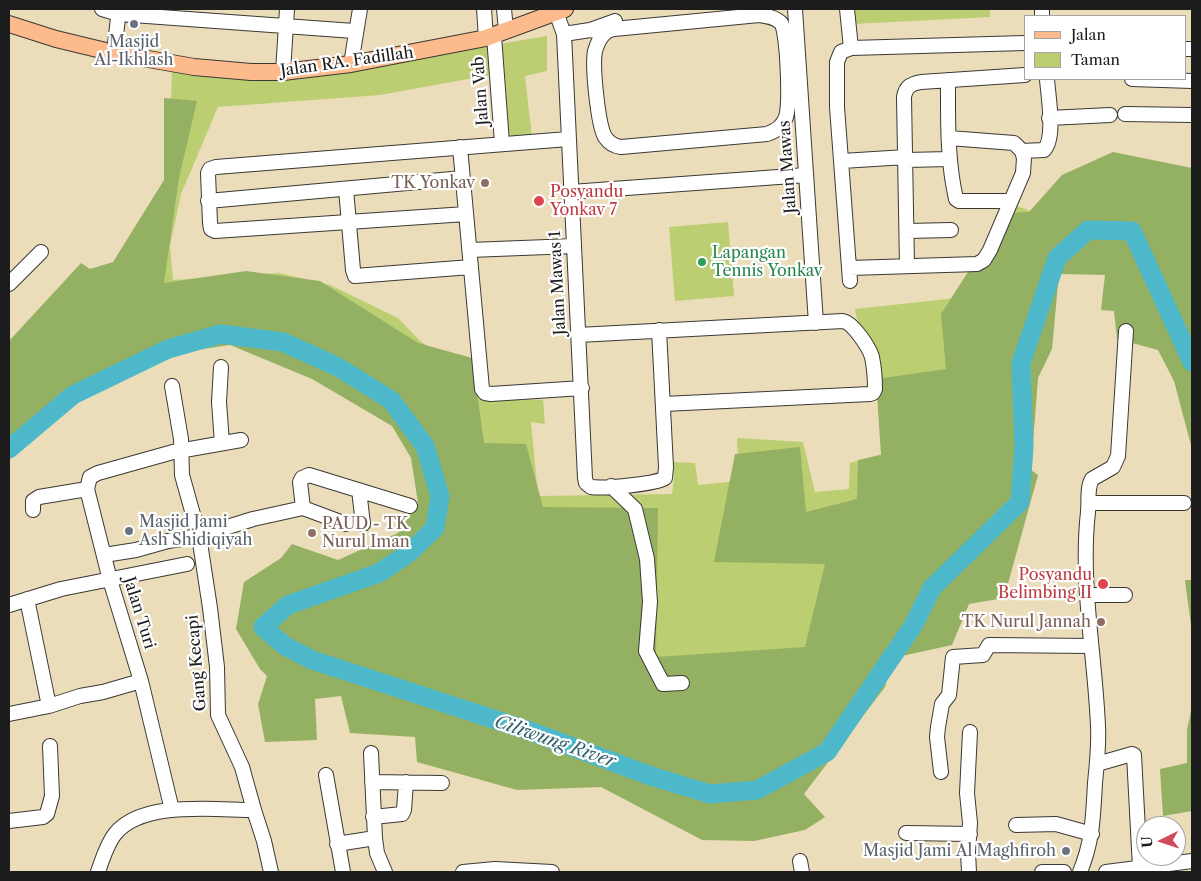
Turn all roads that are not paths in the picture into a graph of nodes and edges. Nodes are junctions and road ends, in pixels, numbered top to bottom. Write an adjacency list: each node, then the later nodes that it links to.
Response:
1 (102, 9): 10 (street)
2 (287, 9): 12 (street)
3 (360, 9): 20 (street)
4 (484, 9): 16 (street)
5 (504, 9): 16 (street)
6 (738, 9): 14 (street)
7 (795, 9): 39 (street, Jalan Mawas)
8 (847, 9): 18 (street)
9 (560, 10): 15 (street, Jalan Mawas 1); 16 (main road, Jalan RA. Fadillah)
10 (119, 11): 12 (street); 19 (street)
11 (9, 24): 19 (main road, Jalan RA. Fadillah)
12 (286, 26): 13 (street); 21 (street)
13 (354, 31)
14 (597, 32): 14 (street); 15 (street)
15 (564, 34): 32 (street, Jalan Mawas 1)
16 (495, 35): 20 (main road, Jalan RA. Fadillah); 33 (street, Jalan Vab)
17 (1024, 43): 18 (street)
18 (851, 48): 38 (street)
19 (114, 53): 21 (main road, Jalan RA. Fadillah)
20 (351, 64): 21 (main road, Jalan RA. Fadillah)
21 (283, 72)
22 (1024, 75): 23 (street)
23 (948, 80): 31 (street); 36 (street)
24 (1047, 80): 30 (street)
25 (1162, 80): 26 (street)
26 (1192, 81)
27 (1126, 114): 29 (street)
28 (1110, 115): 30 (street)
29 (1192, 115)
30 (1049, 118): 35 (street)
31 (949, 138): 35 (street); 37 (street)
32 (568, 139): 33 (street); 42 (street, Jalan Mawas 1)
33 (502, 144): 34 (street)
34 (460, 147): 40 (street); 43 (street)
35 (1022, 151): 44 (street)
36 (906, 159): 37 (street); 38 (street); 48 (street)
37 (950, 159): 44 (street)
38 (842, 161): 52 (street)
39 (806, 175): 42 (street); 55 (street, Jalan Mawas)
40 (463, 178): 41 (street); 45 (street)
41 (346, 189): 43 (street); 46 (street)
42 (571, 192): 49 (street, Jalan Mawas 1)
43 (208, 201): 46 (street)
44 (1011, 201): 52 (street)
45 (466, 214): 46 (street); 50 (street)
46 (348, 222): 53 (street)
47 (951, 230): 48 (street)
48 (907, 231): 52 (street)
49 (573, 246): 50 (street); 58 (street, Jalan Mawas 1)
50 (470, 250): 53 (street)
51 (41, 252): 54 (street)
52 (907, 266)
53 (471, 267): 61 (street)
54 (9, 284)
55 (816, 323): 56 (street); 62 (street)
56 (659, 330): 58 (street); 62 (street)
57 (1126, 331): 69 (street)
58 (578, 335): 61 (street, Jalan Mawas 1)
59 (221, 366): 64 (street)
60 (172, 386): 65 (street, Gang Kecapi)
61 (582, 388): 66 (street, Jalan Mawas 1)
62 (664, 404): 66 (street)
63 (241, 440): 64 (street)
64 (222, 443): 65 (street)
65 (182, 450): 67 (street); 76 (street, Gang Kecapi)
66 (612, 486): 86 (street)
67 (86, 489): 73 (street); 77 (street, Jalan Turi)
68 (359, 490): 71 (street); 72 (street); 75 (street)
69 (1089, 503): 70 (street); 80 (street)
70 (1184, 503)
71 (410, 506)
72 (303, 508): 74 (street); 76 (street)
73 (33, 510)
74 (346, 524)
75 (363, 524)
76 (198, 536): 77 (street); 99 (street, Gang Kecapi)
77 (104, 555): 79 (street, Jalan Turi)
78 (187, 564): 79 (street)
79 (110, 580): 82 (street); 85 (street, Jalan Turi)
80 (1088, 594): 81 (street); 84 (street)
81 (1124, 595)
82 (27, 599): 83 (street); 87 (street)
83 (9, 605)
84 (1091, 646): 92 (street); 93 (street)
85 (141, 681): 87 (street); 98 (street, Jalan Turi)
86 (682, 683)
87 (49, 706): 88 (street)
88 (9, 714)
89 (970, 732): 104 (street)
90 (50, 746): 101 (street)
91 (371, 753): 95 (street)
92 (1097, 764): 105 (street); 109 (street)
93 (940, 772)
94 (326, 775): 107 (street)
95 (372, 782): 96 (street); 100 (street)
96 (406, 782): 97 (street); 100 (street)
97 (442, 783)
98 (172, 810): 99 (street); 110 (street)
99 (254, 810): 111 (street, Gang Kecapi)
100 (374, 817): 106 (street)
101 (9, 821)
102 (1016, 825): 105 (street)
103 (906, 833): 104 (street)
104 (970, 834): 116 (street)
105 (1092, 834): 119 (street)
106 (375, 838): 107 (street); 113 (street)
107 (337, 844): 112 (street)
108 (1192, 861): 109 (street)
109 (1140, 868): 120 (street)
110 (98, 872)
111 (272, 872)
112 (342, 872)
113 (385, 872)
114 (463, 872): 115 (street)
115 (543, 872)
116 (969, 872)
117 (1042, 872): 118 (street)
118 (1064, 872)
119 (1080, 872)
120 (1106, 872)

